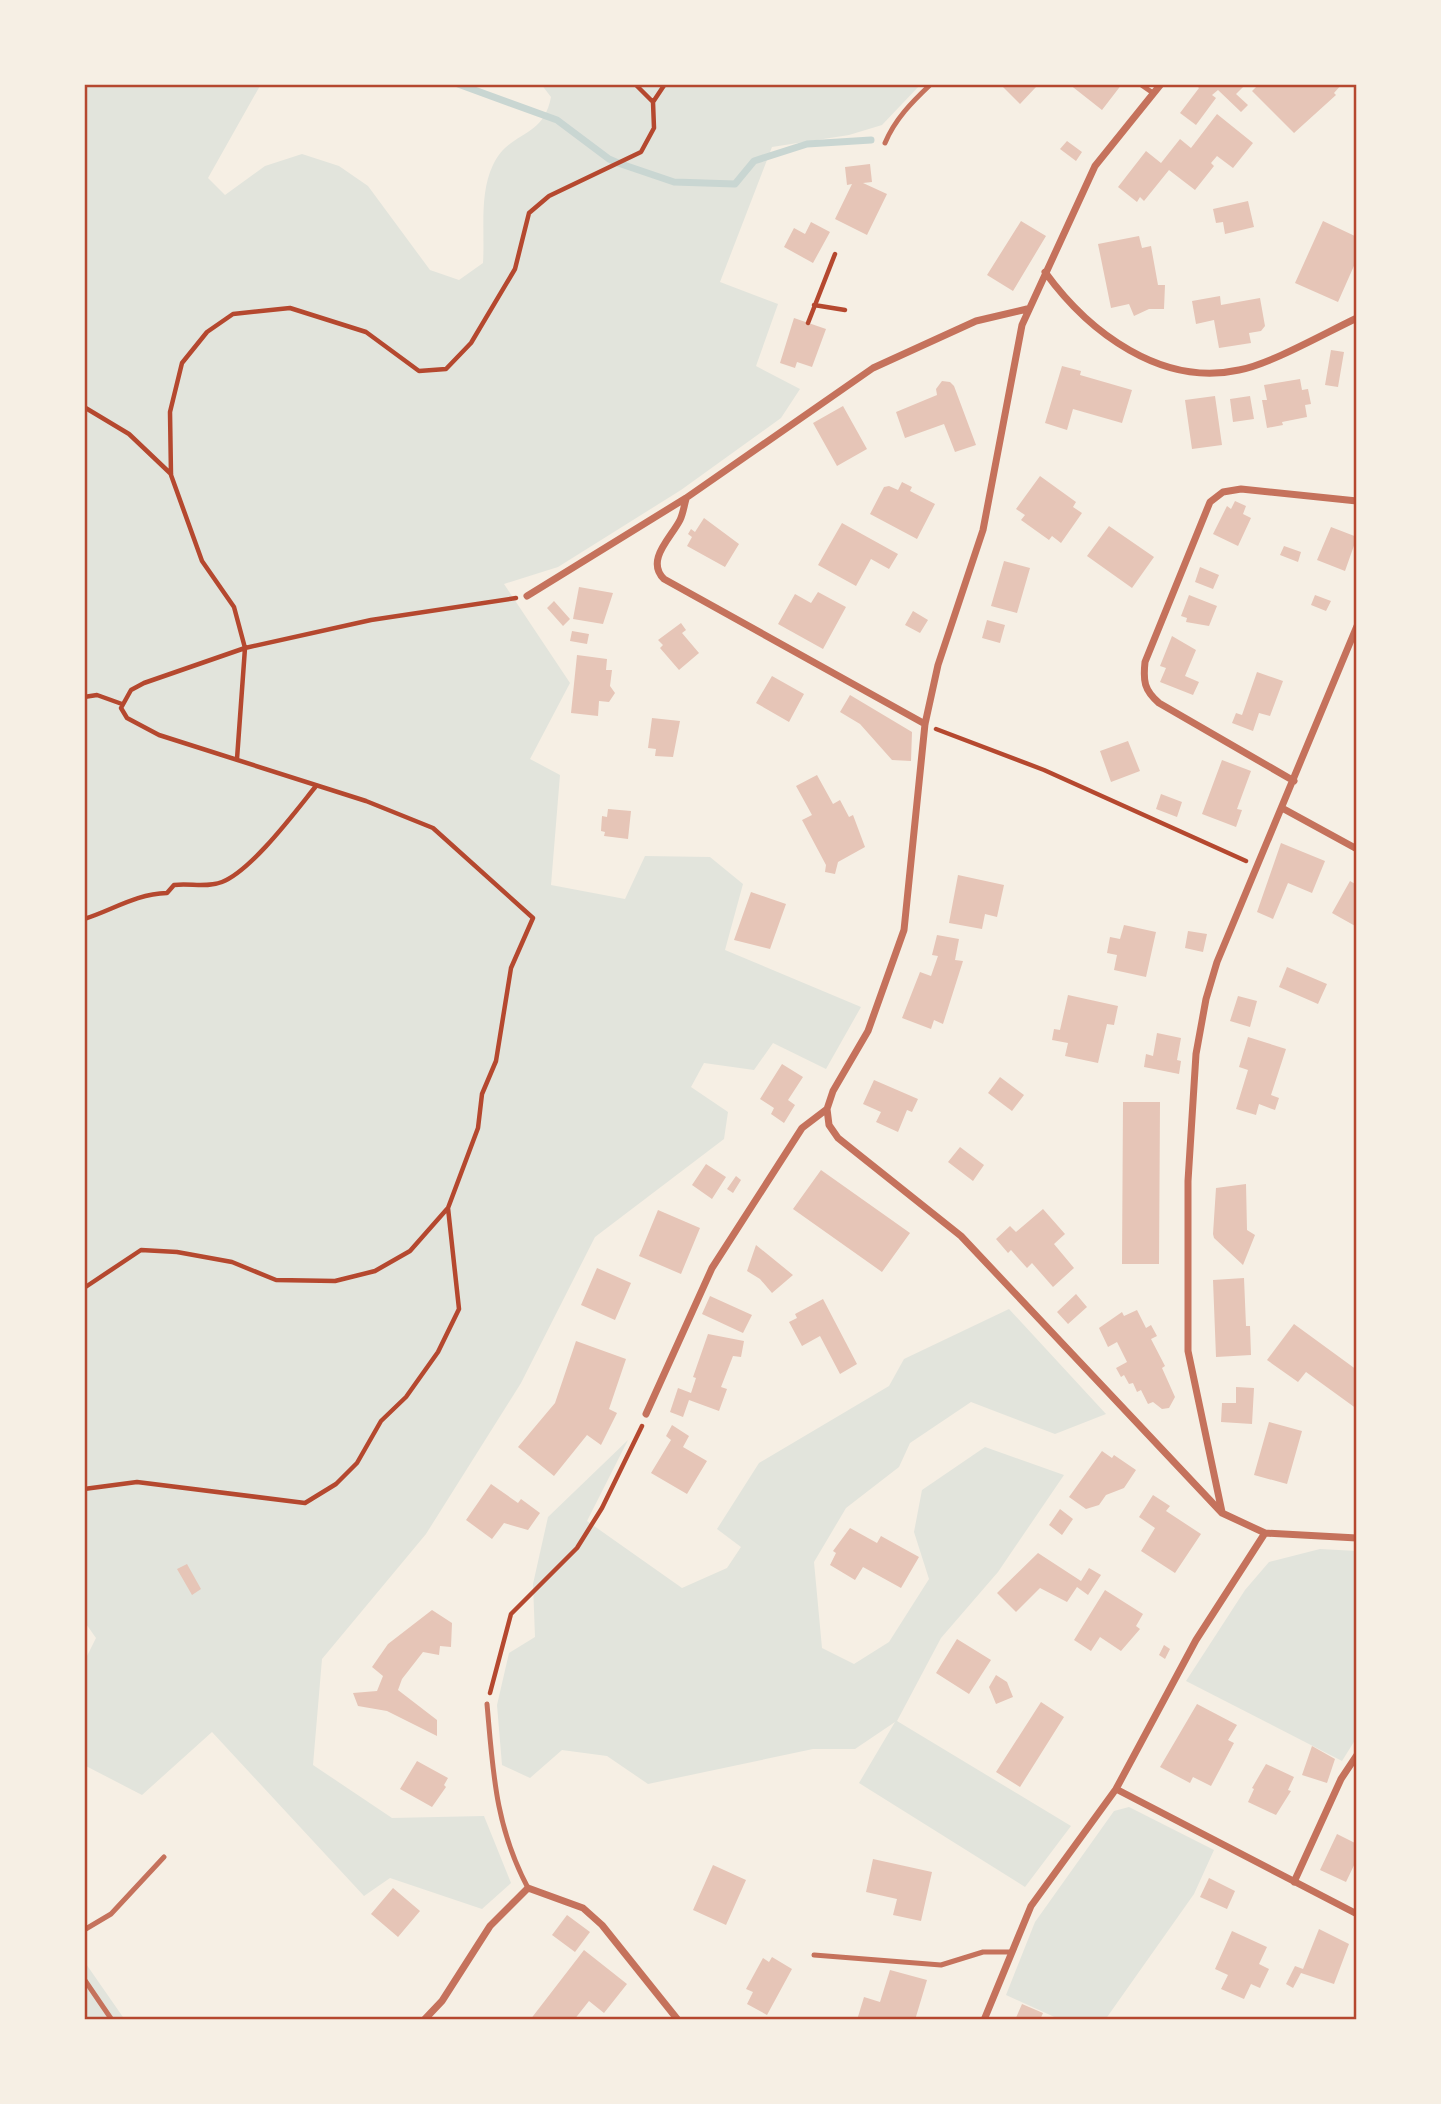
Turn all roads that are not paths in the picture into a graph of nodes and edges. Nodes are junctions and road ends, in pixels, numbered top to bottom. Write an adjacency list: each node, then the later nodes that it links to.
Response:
1 (931, 84): 5 (lane)
2 (1139, 84): 4 (lane)
3 (1160, 84): 4 (street)
4 (1153, 93): 6 (street)
5 (885, 143)
6 (1045, 272): 7 (street); 8 (street)
7 (1027, 309): 9 (street); 13 (street)
8 (1357, 318)
9 (686, 498): 11 (street); 13 (street)
10 (1357, 501): 14 (street)
11 (527, 596)
12 (1357, 626): 14 (street)
13 (925, 724): 17 (street)
14 (1293, 781): 15 (street)
15 (1282, 808): 16 (street); 19 (street)
16 (1357, 849)
17 (827, 1109): 18 (street); 19 (street)
18 (646, 1414)
19 (1222, 1513): 20 (street)
20 (1265, 1533): 21 (street); 24 (street)
21 (1357, 1538)
22 (487, 1704): 27 (lane)
23 (1357, 1755): 26 (street)
24 (1116, 1789): 26 (street); 30 (street)
25 (164, 1857): 29 (lane)
26 (1294, 1882): 28 (street)
27 (528, 1888): 34 (street); 35 (street)
28 (1357, 1914)
29 (84, 1930)
30 (1010, 1952): 31 (lane); 36 (street)
31 (814, 1955)
32 (84, 1979): 33 (lane)
33 (112, 2020)
34 (424, 2020)
35 (678, 2020)
36 (984, 2020)

